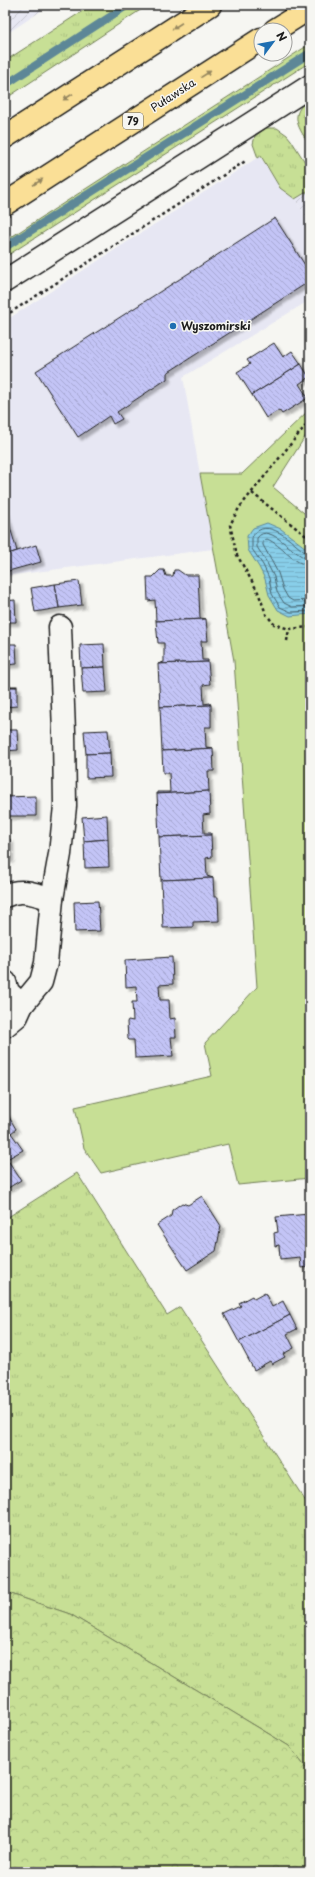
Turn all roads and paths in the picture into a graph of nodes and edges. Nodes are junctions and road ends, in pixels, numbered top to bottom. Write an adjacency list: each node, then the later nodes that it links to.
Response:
1 (210, 5): 6 (main road, one-way to 6)
2 (310, 8): 3 (main road)
3 (288, 22)
4 (253, 44): 8 (main road, Puławska / 79, one-way to 4)
5 (310, 86): 9 (street)
6 (5, 137)
7 (247, 160): 10 (path)
8 (5, 204)
9 (5, 281)
10 (5, 316)
11 (310, 420): 12 (path)
12 (252, 493): 13 (path); 16 (path)
13 (310, 539)
14 (60, 627): 19 (street)
15 (310, 627): 16 (path)
16 (289, 629): 17 (path)
17 (287, 641)
18 (5, 896): 19 (street)
19 (52, 898): 21 (street)
20 (5, 982): 21 (street)
21 (22, 1005): 22 (street)
22 (5, 1026)

